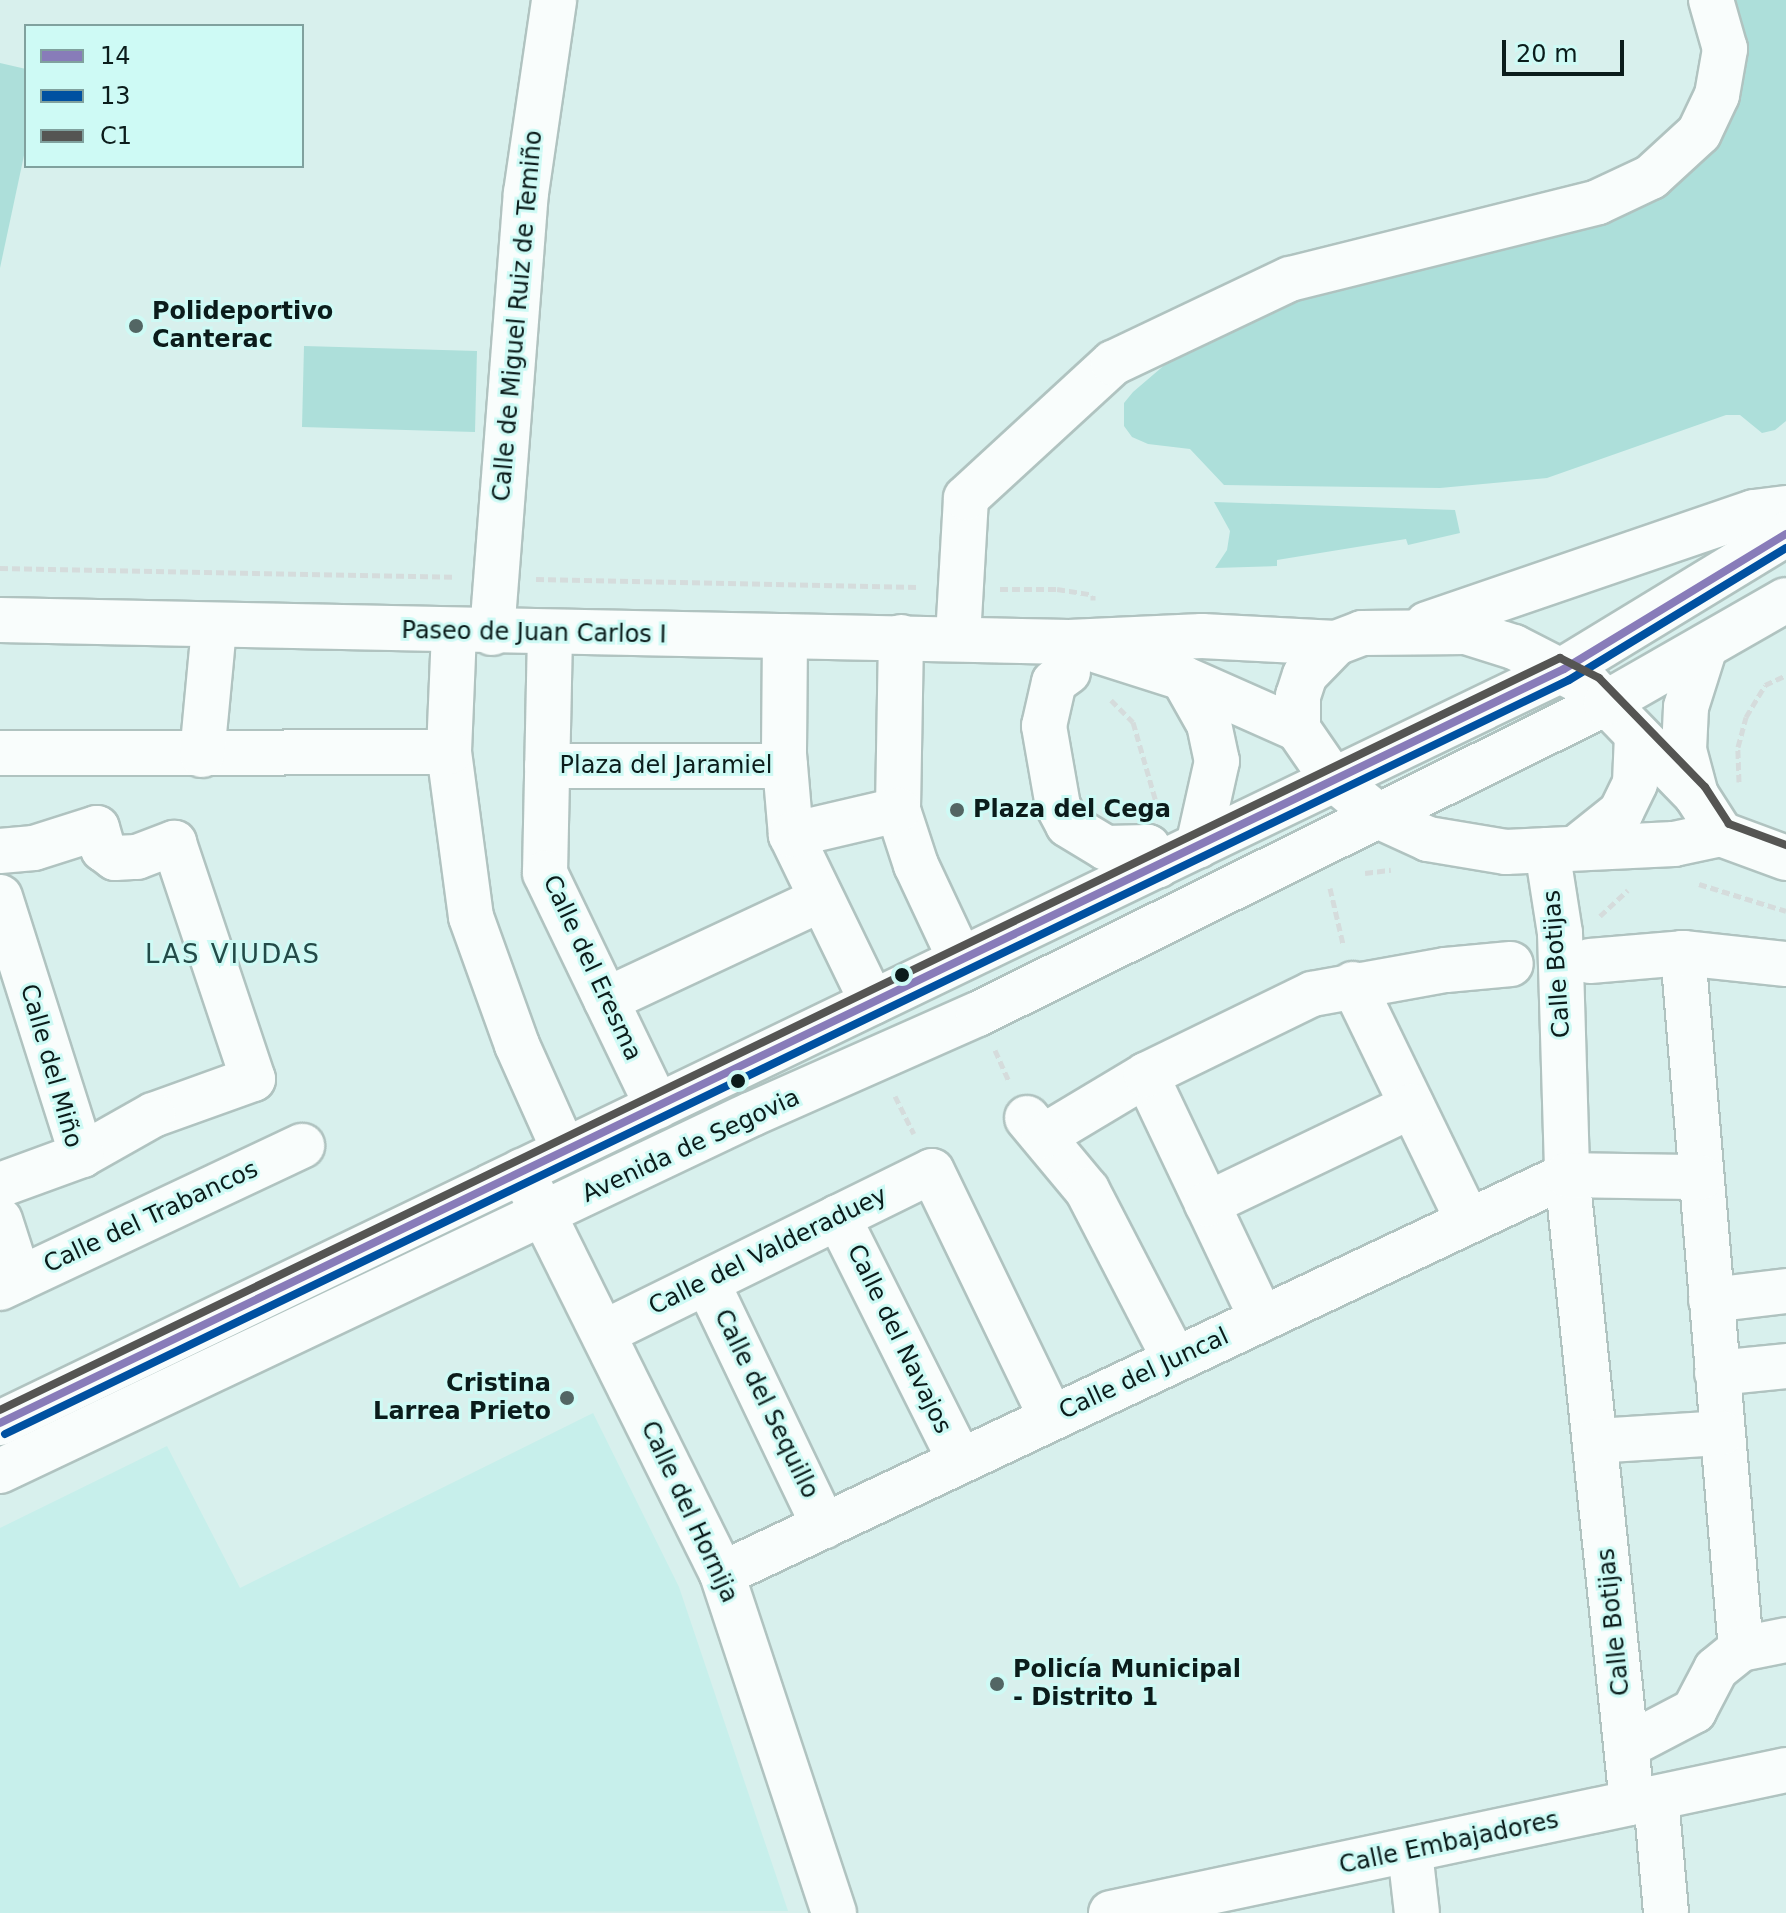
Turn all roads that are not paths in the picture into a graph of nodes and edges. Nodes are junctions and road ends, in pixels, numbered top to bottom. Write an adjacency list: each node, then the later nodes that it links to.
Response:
1 (554, 0): 9 (street, Calle de Miguel Ruiz de Temiño)
2 (1711, 0): 13 (street)
3 (1786, 508): 8 (street)
4 (1786, 534): 17 (street, Avenida de Segovia)
5 (1786, 600): 15 (street, Avenida de Segovia)
6 (0, 620): 7 (street, Paseo de Juan Carlos I)
7 (214, 627): 9 (street, Paseo de Juan Carlos I); 24 (street)
8 (1409, 630): 14 (street, Paseo de Juan Carlos I); 17 (street, Paseo de Juan Carlos I)
9 (473, 632): 10 (street, Paseo de Juan Carlos I); 22 (street, Calle de Miguel Ruiz de Temiño)
10 (550, 634): 11 (street, Paseo de Juan Carlos I); 25 (street, Calle del Eresma)
11 (785, 636): 12 (street, Paseo de Juan Carlos I); 26 (street, Plaza del Jaramiel)
12 (901, 637): 13 (street, Paseo de Juan Carlos I); 29 (street)
13 (958, 637): 16 (street, Paseo de Juan Carlos I)
14 (1336, 643): 16 (street, Paseo de Juan Carlos I); 20 (street)
15 (1705, 647): 19 (street, Avenida de Segovia); 28 (street)
16 (1068, 657): 18 (street, Paseo de Juan Carlos I); 37 (street)
17 (1564, 669): 19 (street, Paseo de Juan Carlos I); 27 (street, Avenida de Segovia)
18 (1183, 678): 20 (street, Paseo de Juan Carlos I); 33 (street)
19 (1606, 703): 21 (street, Paseo de Juan Carlos I); 30 (street, Avenida de Segovia)
20 (1298, 729): 27 (street)
21 (1637, 735): 28 (street, Paseo de Juan Carlos I); 34 (street)
22 (449, 752): 24 (street); 52 (street, Calle de Miguel Ruiz de Temiño)
23 (0, 753): 24 (street)
24 (202, 755)
25 (547, 766): 26 (street, Plaza del Jaramiel); 46 (street, Calle del Eresma)
26 (785, 766): 32 (street, Plaza del Jaramiel)
27 (1331, 777): 30 (street); 33 (street, Avenida de Segovia)
28 (1696, 795): 31 (street, Paseo de Juan Carlos I)
29 (898, 810): 32 (street); 41 (street)
30 (1380, 817): 34 (street); 59 (street, Avenida de Segovia)
31 (1721, 834): 34 (street); 36 (street)
32 (791, 835): 39 (street, Plaza del Jaramiel)
33 (1198, 846): 37 (street, Avenida de Segovia)
34 (1563, 847): 55 (street, Calle Botijas)
35 (0, 851): 53 (street)
36 (1786, 858)
37 (1158, 866): 41 (street, Avenida de Segovia)
38 (0, 897): 53 (street, Calle del Miño)
39 (819, 900): 46 (street); 47 (street, Plaza del Jaramiel)
40 (1683, 953): 42 (street); 44 (street); 56 (street)
41 (960, 959): 47 (street, Avenida de Segovia)
42 (1590, 961)
43 (1511, 964): 45 (street)
44 (1785, 971)
45 (1353, 984): 48 (street); 50 (street)
46 (606, 1000): 49 (street, Calle del Eresma)
47 (872, 1002): 49 (street, Avenida de Segovia)
48 (1146, 1075): 58 (street); 69 (street)
49 (657, 1106): 52 (street, Avenida de Segovia)
50 (1412, 1106): 58 (street); 62 (street)
51 (302, 1146): 64 (street, Calle del Trabancos)
52 (564, 1150): 54 (street, Avenida de Segovia)
53 (82, 1155): 57 (street, Calle del Miño)
54 (522, 1171): 59 (street, Calle del Hornija); 73 (street, Avenida de Segovia)
55 (1567, 1175): 56 (street); 62 (street, Calle del Juncal); 75 (street, Calle Botijas)
56 (1701, 1177): 66 (street)
57 (0, 1185)
58 (1207, 1204): 67 (street)
59 (544, 1215): 68 (street, Calle del Hornija); 77 (street, Avenida de Segovia)
60 (838, 1217): 63 (street, Calle del Valderaduey); 72 (street, Calle del Valderaduey); 76 (street, Calle del Navajos)
61 (0, 1220): 64 (street)
62 (1468, 1221): 67 (street, Calle del Juncal)
63 (707, 1282): 68 (street, Calle del Valderaduey); 78 (street, Calle del Sequillo)
64 (10, 1284)
65 (1786, 1291): 66 (street)
66 (1711, 1300): 71 (street)
67 (1262, 1319): 69 (street, Calle del Juncal)
68 (605, 1332): 79 (street, Calle del Hornija)
69 (1174, 1358): 72 (street, Calle del Juncal)
70 (1786, 1366): 71 (street)
71 (1717, 1373): 74 (street)
72 (1051, 1417): 76 (street, Calle del Juncal)
73 (0, 1423)
74 (1722, 1433): 75 (street); 81 (street)
75 (1595, 1441): 82 (street, Calle Botijas)
76 (960, 1461): 78 (street, Calle del Juncal)
77 (0, 1471)
78 (824, 1526): 79 (street, Calle del Juncal)
79 (722, 1574): 86 (street, Calle del Hornija)
80 (1786, 1640): 81 (street)
81 (1741, 1649): 82 (street)
82 (1627, 1746): 84 (street, Calle Botijas)
83 (1786, 1770): 84 (street, Calle Embajadores)
84 (1644, 1800): 85 (street, Calle Embajadores); 89 (street, Calle Botijas)
85 (1410, 1852): 87 (street, Calle Embajadores); 88 (street)
86 (834, 1913)
87 (1111, 1913)
88 (1417, 1913)
89 (1666, 1913)

